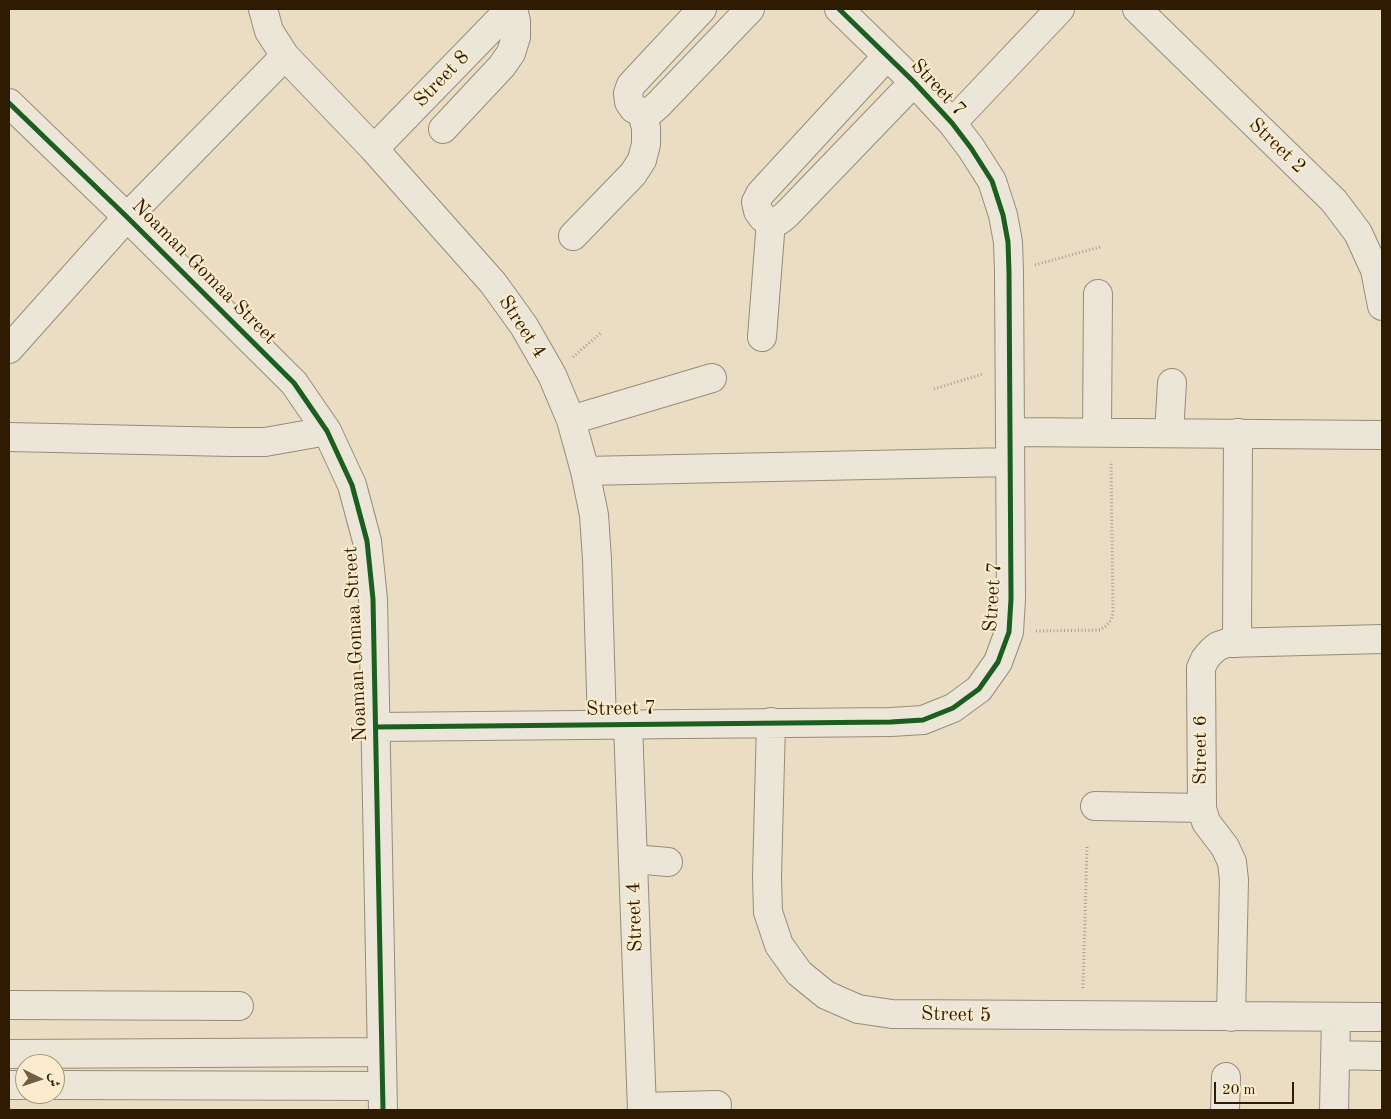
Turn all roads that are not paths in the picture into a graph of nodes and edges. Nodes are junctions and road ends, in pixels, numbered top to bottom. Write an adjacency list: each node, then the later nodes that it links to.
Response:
1 (263, 9): 8 (street, Street 4)
2 (511, 9): 14 (street); 15 (street, Street 8)
3 (702, 9): 12 (street)
4 (750, 9): 12 (street)
5 (839, 9): 9 (street, Street 7)
6 (1060, 9): 13 (street)
7 (1137, 9): 20 (street, Street 2)
8 (285, 56): 15 (street, Street 4); 16 (street)
9 (888, 56): 10 (street, Street 7); 17 (street)
10 (914, 82): 13 (street, Street 7); 17 (street)
11 (9, 103): 16 (street, Noaman Gomaa Street)
12 (642, 112): 18 (street)
13 (952, 123): 27 (street, Street 7)
14 (443, 129)
15 (374, 149): 25 (street, Street 4)
16 (127, 217): 22 (street); 26 (street, Noaman Gomaa Street)
17 (771, 221): 21 (street)
18 (573, 236)
19 (1098, 294): 28 (street)
20 (1382, 306)
21 (762, 337)
22 (9, 349)
23 (712, 378): 25 (street)
24 (1172, 383): 29 (street)
25 (571, 420): 34 (street, Street 4)
26 (327, 431): 32 (street); 39 (street, Noaman Gomaa Street)
27 (1010, 432): 28 (street); 33 (street, Street 7)
28 (1104, 432): 29 (street)
29 (1169, 433): 30 (street)
30 (1238, 433): 31 (street); 36 (street)
31 (1382, 435)
32 (9, 437)
33 (1010, 462): 34 (street); 37 (street, Street 7)
34 (586, 471): 38 (street, Street 4)
35 (1382, 639): 36 (street, Street 6)
36 (1237, 642): 41 (street, Street 6)
37 (771, 722): 38 (street, Street 7); 46 (street, Street 5)
38 (615, 724): 39 (street, Street 7); 42 (street, Street 4)
39 (376, 727): 49 (street, Noaman Gomaa Street)
40 (1095, 806): 41 (street)
41 (1202, 808): 46 (street, Street 6)
42 (633, 859): 43 (street); 57 (street, Street 4)
43 (668, 862)
44 (9, 1005): 45 (street)
45 (239, 1006)
46 (1231, 1017): 47 (street, Street 5)
47 (1336, 1017): 48 (street, Street 5); 51 (street)
48 (1382, 1017)
49 (382, 1052): 50 (street); 55 (street, Noaman Gomaa Street)
50 (9, 1054)
51 (1335, 1055): 52 (street); 59 (street)
52 (1382, 1056)
53 (1226, 1077): 58 (street)
54 (65, 1085): 55 (street)
55 (383, 1098)
56 (717, 1105): 57 (street)
57 (642, 1109)
58 (1225, 1110)
59 (1334, 1110)

